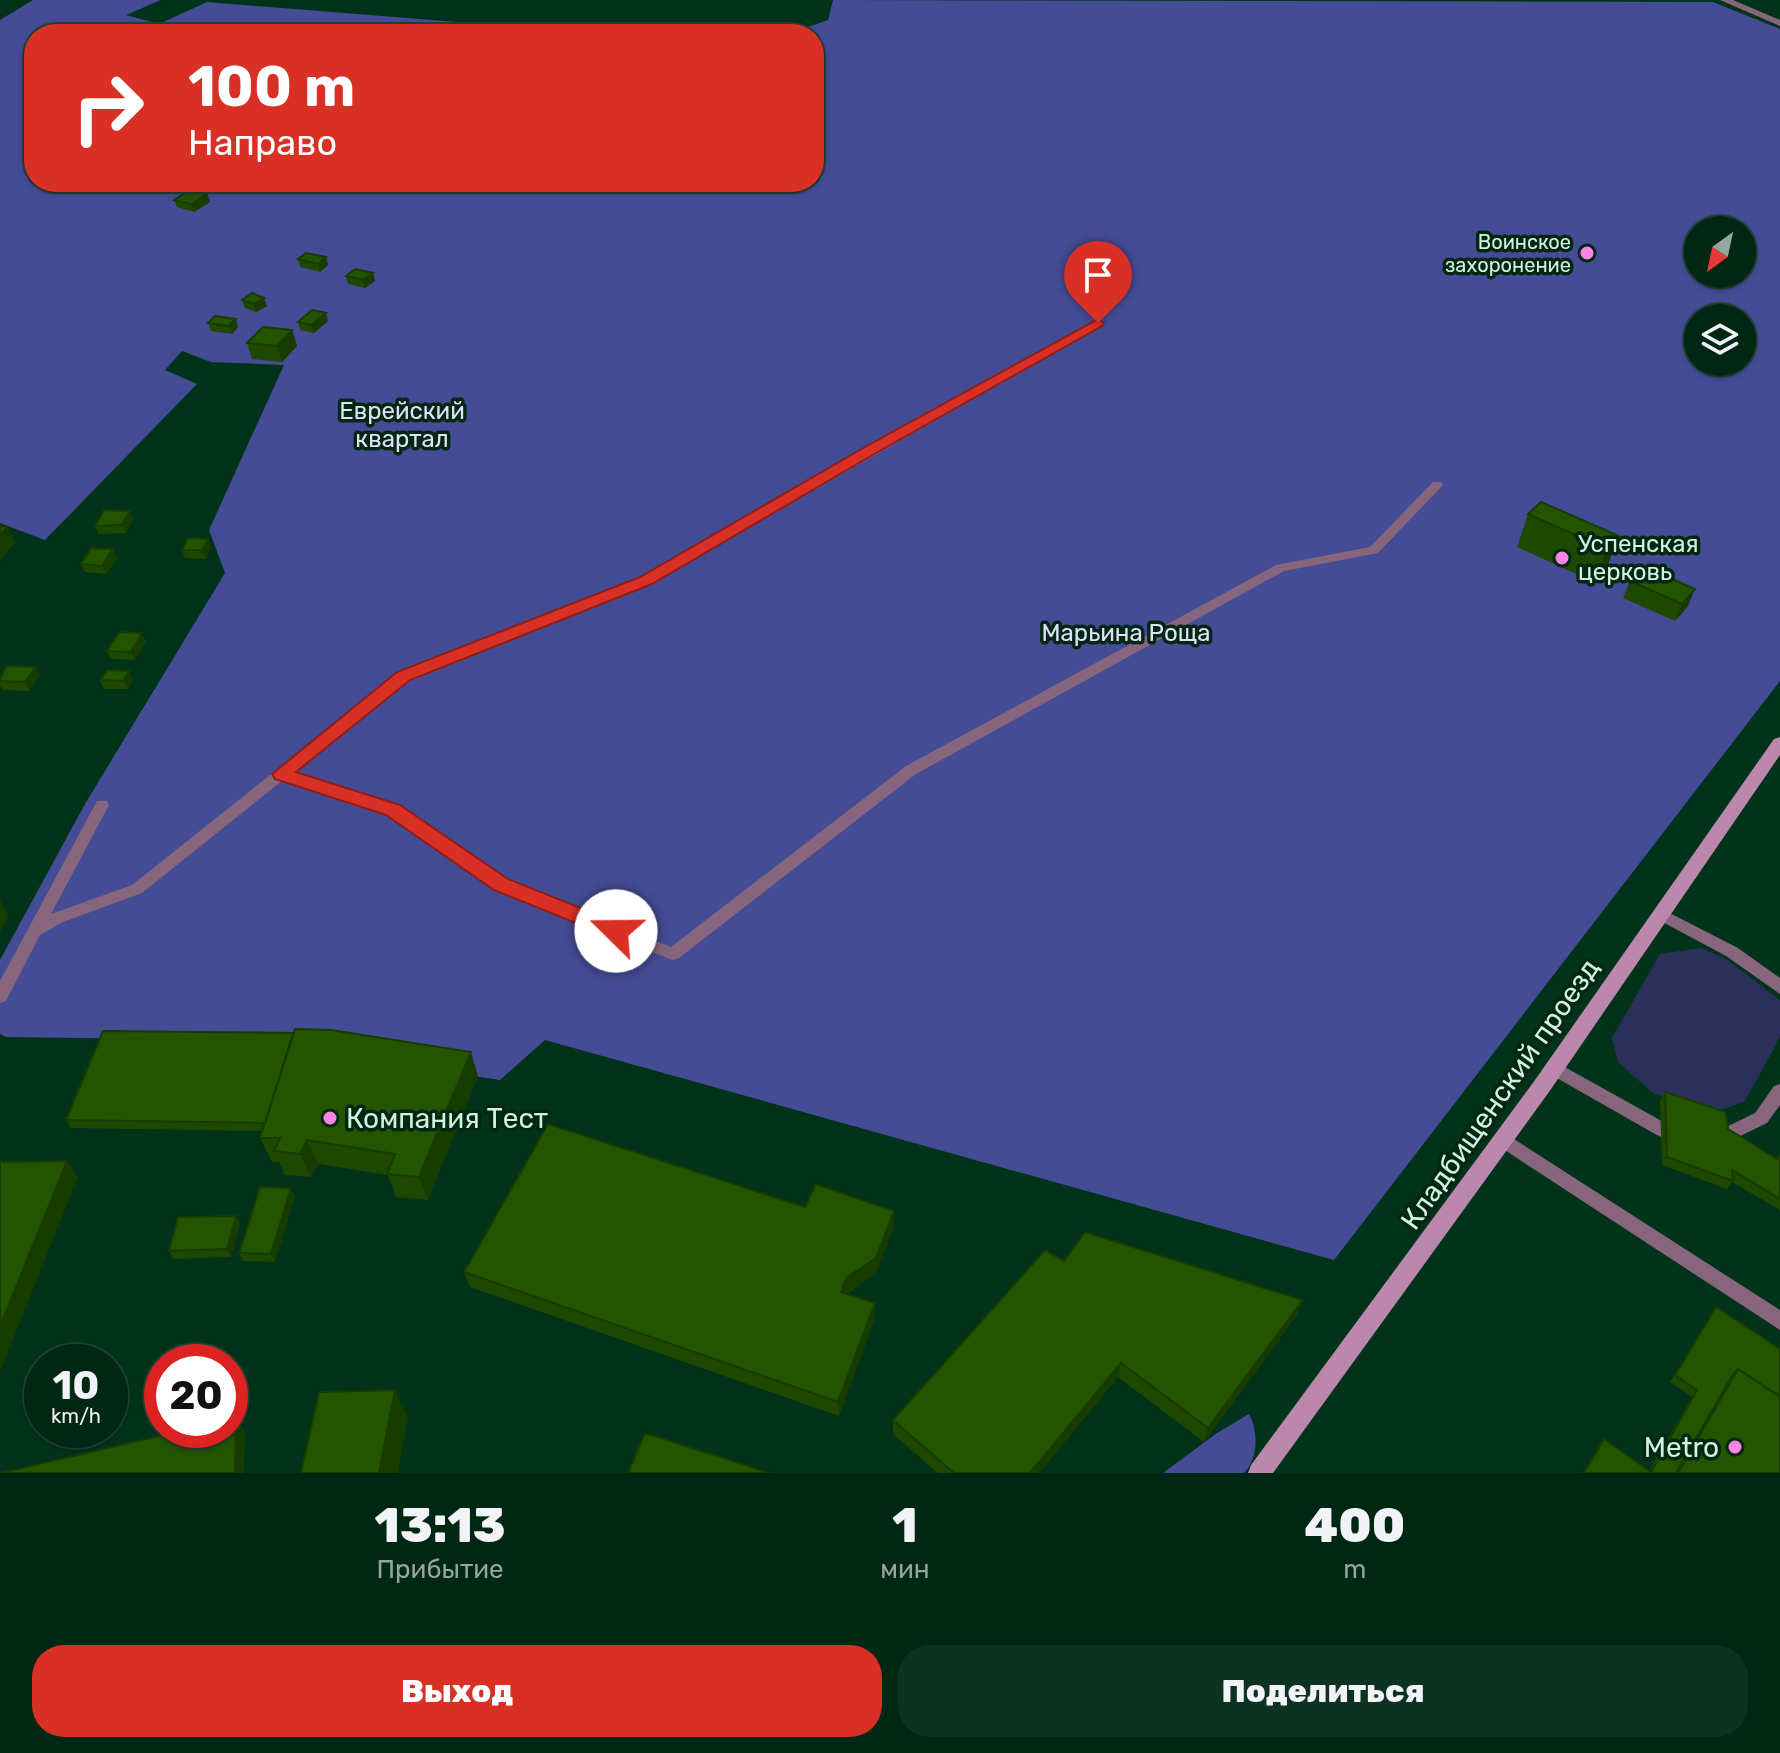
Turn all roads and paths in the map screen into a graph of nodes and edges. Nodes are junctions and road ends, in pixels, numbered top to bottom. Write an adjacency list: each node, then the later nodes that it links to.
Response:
1 (1725, 0): 2 (street)
2 (1780, 23)
3 (1098, 323): 6 (lane)
4 (1437, 485): 6 (lane)
5 (1780, 743): 8 (street, Кладбищенский проезд)
6 (281, 774): 9 (lane)
7 (102, 805): 9 (lane)
8 (1660, 914): 10 (lane); 12 (street, Кладбищенский проезд)
9 (35, 931): 11 (lane)
10 (1780, 987)
11 (0, 996)
12 (1554, 1068): 14 (lane); 16 (street, Кладбищенский проезд)
13 (1780, 1091): 15 (lane)
14 (1661, 1129)
15 (1722, 1137)
16 (1503, 1140): 17 (lane); 18 (street, Кладбищенский проезд)
17 (1780, 1321)
18 (1259, 1473)

